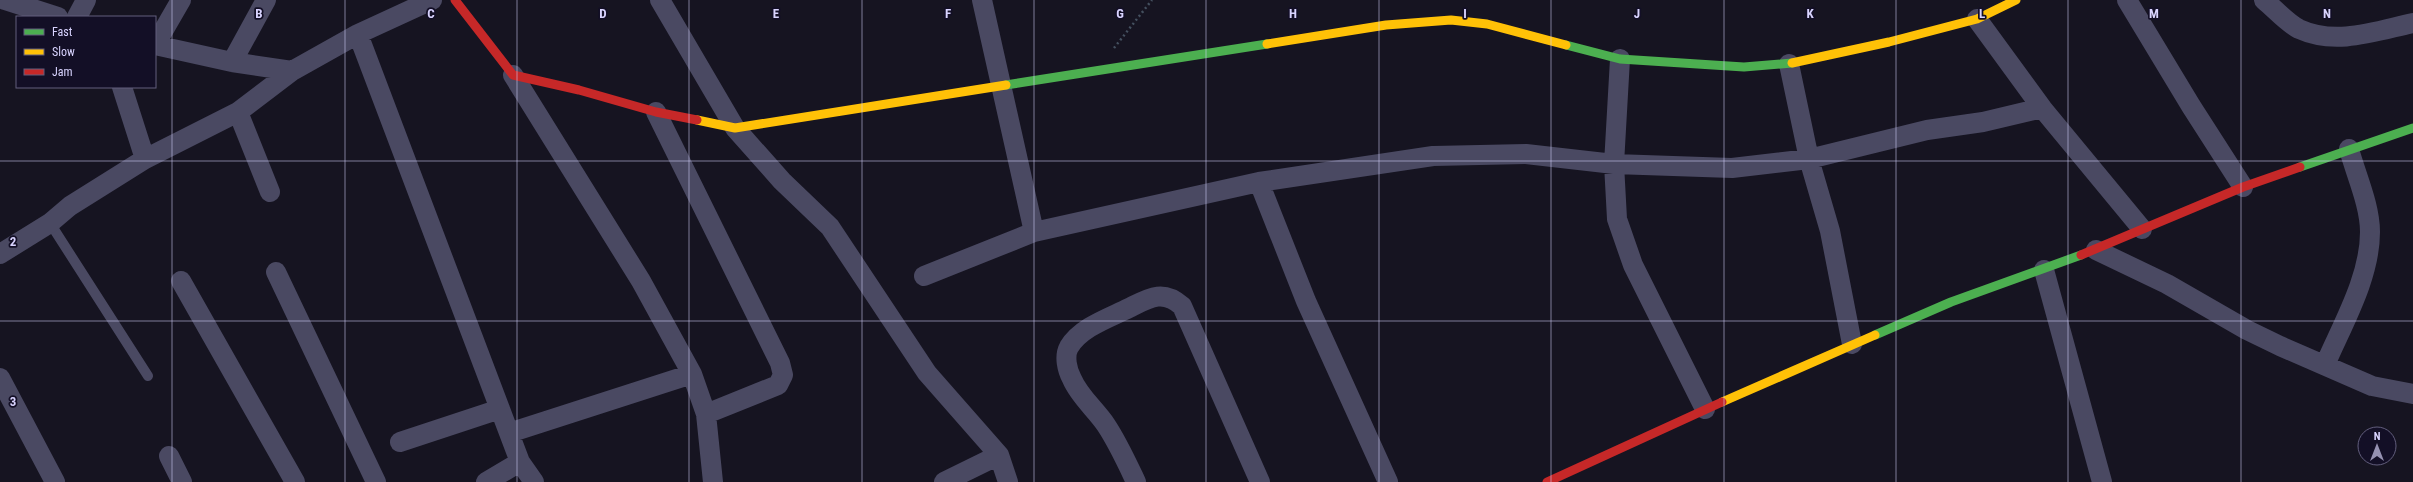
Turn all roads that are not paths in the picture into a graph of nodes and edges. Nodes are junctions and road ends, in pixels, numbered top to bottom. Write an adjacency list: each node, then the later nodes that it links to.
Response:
1 (5, 0): 12 (street)
2 (86, 0): 13 (street)
3 (181, 0): 17 (street)
4 (266, 0): 20 (street)
5 (432, 0): 16 (street)
6 (455, 0): 23 (street)
7 (660, 0): 29 (street)
8 (982, 0): 24 (street)
9 (2016, 0): 14 (street)
10 (2127, 0): 36 (street)
11 (2264, 0): 15 (street)
12 (55, 16)
13 (78, 16)
14 (1977, 19): 21 (street); 26 (street)
15 (2413, 23)
16 (358, 34): 22 (street); 53 (street)
17 (156, 43)
18 (156, 45): 20 (street)
19 (1620, 59): 21 (street); 24 (street); 34 (street)
20 (232, 62): 22 (street)
21 (1789, 64): 33 (street)
22 (292, 71): 27 (street)
23 (513, 75): 28 (street); 49 (street)
24 (1000, 87): 29 (street); 40 (street)
25 (122, 88): 32 (street)
26 (2042, 108): 33 (street); 39 (street)
27 (238, 112): 32 (street); 37 (street)
28 (656, 112): 29 (street); 55 (street)
29 (735, 128): 58 (street)
30 (2413, 128): 31 (street)
31 (2349, 149): 36 (street); 48 (street)
32 (144, 158): 38 (street)
33 (1809, 159): 34 (street); 47 (street)
34 (1614, 164): 35 (street); 54 (street)
35 (1259, 182): 40 (street); 72 (street)
36 (2243, 187): 39 (street)
37 (270, 192)
38 (50, 224): 42 (street); 50 (lane)
39 (2142, 229): 41 (street)
40 (1034, 232): 45 (street)
41 (2096, 250): 43 (street); 48 (street)
42 (0, 254)
43 (2044, 270): 47 (street); 74 (street)
44 (276, 272): 65 (street)
45 (924, 276)
46 (181, 281): 64 (street)
47 (1852, 344): 54 (street)
48 (2324, 365): 52 (street)
49 (692, 374): 55 (street); 56 (street)
50 (148, 376)
51 (0, 378): 62 (street)
52 (2413, 394)
53 (500, 409): 56 (street); 57 (street)
54 (1705, 409): 73 (street)
55 (706, 414): 61 (street)
56 (509, 433): 60 (street)
57 (400, 442)
58 (999, 455): 68 (street); 69 (street)
59 (169, 456): 63 (street)
60 (520, 462): 66 (street); 67 (street)
61 (710, 481)
62 (55, 482)
63 (182, 482)
64 (295, 482)
65 (376, 482)
66 (486, 482)
67 (534, 482)
68 (944, 482)
69 (1008, 482)
70 (1136, 482): 71 (street)
71 (1260, 482)
72 (1388, 482)
73 (1547, 482)
74 (2102, 482)

